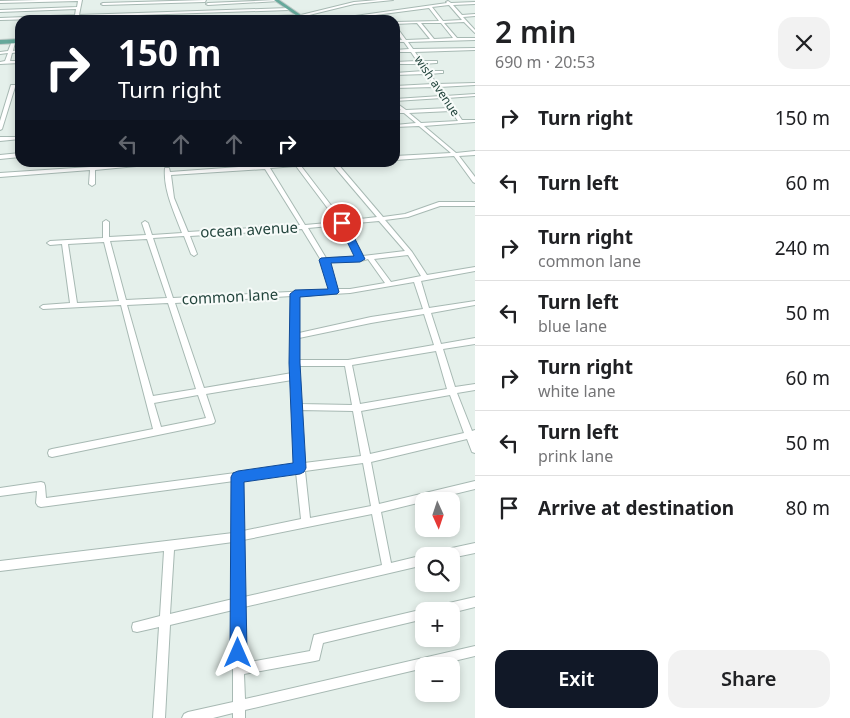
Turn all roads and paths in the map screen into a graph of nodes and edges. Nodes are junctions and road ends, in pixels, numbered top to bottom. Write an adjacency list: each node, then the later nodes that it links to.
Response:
1 (49, 0): 5 (street); 15 (street); 17 (street)
2 (276, 0): 7 (street); 16 (main road)
3 (390, 0): 35 (street)
4 (443, 0): 13 (street)
5 (34, 1): 8 (street); 18 (street)
6 (144, 1): 9 (street); 10 (street); 24 (street)
7 (251, 1): 11 (street); 20 (street)
8 (0, 2)
9 (103, 2): 29 (street)
10 (206, 2): 11 (street); 22 (street)
11 (229, 2): 19 (street)
12 (473, 3): 13 (street)
13 (450, 4): 14 (street); 38 (street)
14 (430, 7): 25 (street); 43 (street)
15 (78, 8): 17 (street); 28 (street)
16 (289, 8): 20 (street); 34 (main road)
17 (46, 9): 18 (street); 27 (street)
18 (30, 10): 21 (street); 26 (street)
19 (237, 10): 20 (street); 22 (street); 32 (street)
20 (259, 10): 33 (street)
21 (0, 11)
22 (213, 11): 23 (street); 31 (street)
23 (171, 13): 24 (street)
24 (144, 14): 30 (street)
25 (386, 14): 36 (street)
26 (28, 15)
27 (44, 15)
28 (77, 15)
29 (102, 15)
30 (134, 15)
31 (217, 15)
32 (241, 15)
33 (265, 15)
34 (300, 15)
35 (305, 15)
36 (381, 15)
37 (475, 15): 38 (street)
38 (460, 16): 41 (street)
39 (0, 19): 40 (street)
40 (15, 19)
41 (465, 21): 43 (street); 45 (street)
42 (418, 22): 43 (street); 44 (street); 49 (street)
43 (441, 22): 51 (street)
44 (400, 23)
45 (472, 26): 46 (street)
46 (475, 32)
47 (400, 34): 53 (street, wish avenue)
48 (475, 39): 51 (street)
49 (433, 40): 50 (street); 53 (street)
50 (442, 40): 51 (street); 56 (street)
51 (456, 40)
52 (400, 41): 53 (street)
53 (405, 41): 57 (street, wish avenue)
54 (0, 42): 55 (main road)
55 (13, 42): 60 (street)
56 (449, 49): 57 (street); 59 (street)
57 (412, 50): 58 (street); 64 (street, wish avenue)
58 (400, 51)
59 (474, 51)
60 (10, 52): 61 (street); 62 (street); 67 (street)
61 (15, 52)
62 (0, 53)
63 (15, 62): 67 (street)
64 (421, 62): 65 (street); 68 (street); 69 (street, wish avenue)
65 (436, 62)
66 (0, 63): 67 (street)
67 (7, 63)
68 (400, 63)
69 (428, 72): 70 (street); 71 (street); 73 (street, wish avenue)
70 (441, 72)
71 (400, 74)
72 (475, 84): 73 (street)
73 (437, 85): 75 (street); 77 (street, wish avenue)
74 (15, 86): 87 (street)
75 (400, 87)
76 (474, 96): 77 (street)
77 (444, 97): 78 (street); 80 (street, wish avenue)
78 (400, 101)
79 (400, 106): 82 (street)
80 (453, 110): 82 (street); 84 (street, wish avenue)
81 (400, 112): 82 (street)
82 (406, 112): 85 (street)
83 (475, 121): 84 (street)
84 (461, 122): 85 (street)
85 (420, 124): 86 (street); 91 (street)
86 (400, 126)
87 (0, 129)
88 (15, 138): 89 (street)
89 (0, 139)
90 (475, 153): 91 (street)
91 (456, 155): 94 (street); 103 (street)
92 (15, 156): 93 (street)
93 (0, 157)
94 (400, 158)
95 (74, 167): 102 (street)
96 (93, 167): 104 (street)
97 (166, 167): 101 (street)
98 (267, 167): 101 (street); 110 (street)
99 (298, 167): 109 (street)
100 (338, 167): 106 (street)
101 (167, 174): 111 (street)
102 (0, 175)
103 (475, 181)
104 (92, 184)
105 (475, 204): 106 (street, ocean avenue)
106 (381, 218): 109 (street, ocean avenue); 116 (street)
107 (106, 222): 113 (street)
108 (145, 223): 112 (street)
109 (342, 223): 110 (street, ocean avenue); 119 (street)
110 (304, 227): 111 (street, ocean avenue); 120 (street)
111 (186, 234): 112 (street, ocean avenue); 117 (street)
112 (151, 236): 113 (street, ocean avenue); 126 (street)
113 (106, 239): 114 (street, ocean avenue); 127 (street)
114 (65, 242): 115 (street, ocean avenue); 129 (street)
115 (50, 243)
116 (410, 252): 118 (street); 122 (street)
117 (194, 254)
118 (370, 257): 119 (street); 123 (street)
119 (360, 259): 120 (street)
120 (324, 260): 124 (street)
121 (475, 269): 122 (street, common lane)
122 (421, 279): 123 (street, common lane); 131 (street)
123 (389, 284): 124 (street, common lane)
124 (334, 292): 125 (street, common lane)
125 (295, 294): 126 (street, common lane); 132 (street)
126 (172, 300): 127 (street, common lane); 139 (street)
127 (123, 303): 129 (street, common lane); 141 (street)
128 (475, 303): 131 (street)
129 (74, 306): 130 (street, common lane)
130 (43, 307)
131 (426, 311): 132 (street); 134 (street)
132 (296, 336): 135 (street)
133 (475, 341): 134 (street)
134 (438, 346): 136 (street); 140 (street)
135 (295, 363): 136 (street); 137 (street)
136 (348, 363): 143 (street)
137 (295, 376): 139 (street); 142 (street)
138 (475, 387): 140 (street)
139 (201, 390): 141 (street); 144 (street)
140 (452, 391): 143 (street); 145 (street)
141 (150, 400): 144 (street)
142 (296, 407): 143 (street); 149 (street)
143 (357, 408): 148 (street)
144 (158, 431): 147 (street)
145 (472, 434): 146 (street); 148 (street)
146 (475, 448)
147 (52, 453)
148 (366, 459): 149 (street); 153 (street)
149 (300, 468): 150 (street); 154 (street)
150 (238, 477): 152 (street); 155 (street)
151 (475, 486): 153 (street)
152 (0, 492)
153 (376, 509): 154 (street); 161 (street)
154 (306, 522): 155 (street)
155 (238, 536): 156 (street); 163 (street)
156 (169, 547): 160 (street); 166 (street)
157 (475, 548): 158 (street)
158 (460, 551)
159 (415, 562): 161 (street)
160 (0, 566)
161 (386, 568): 163 (street)
162 (475, 602): 164 (street)
163 (238, 603): 166 (street); 169 (street)
164 (460, 605)
165 (415, 616): 169 (street)
166 (164, 621): 167 (street); 171 (street)
167 (138, 627)
168 (475, 651): 170 (street)
169 (238, 669): 170 (street)
170 (239, 712): 172 (street)
171 (159, 718)
172 (188, 718)

